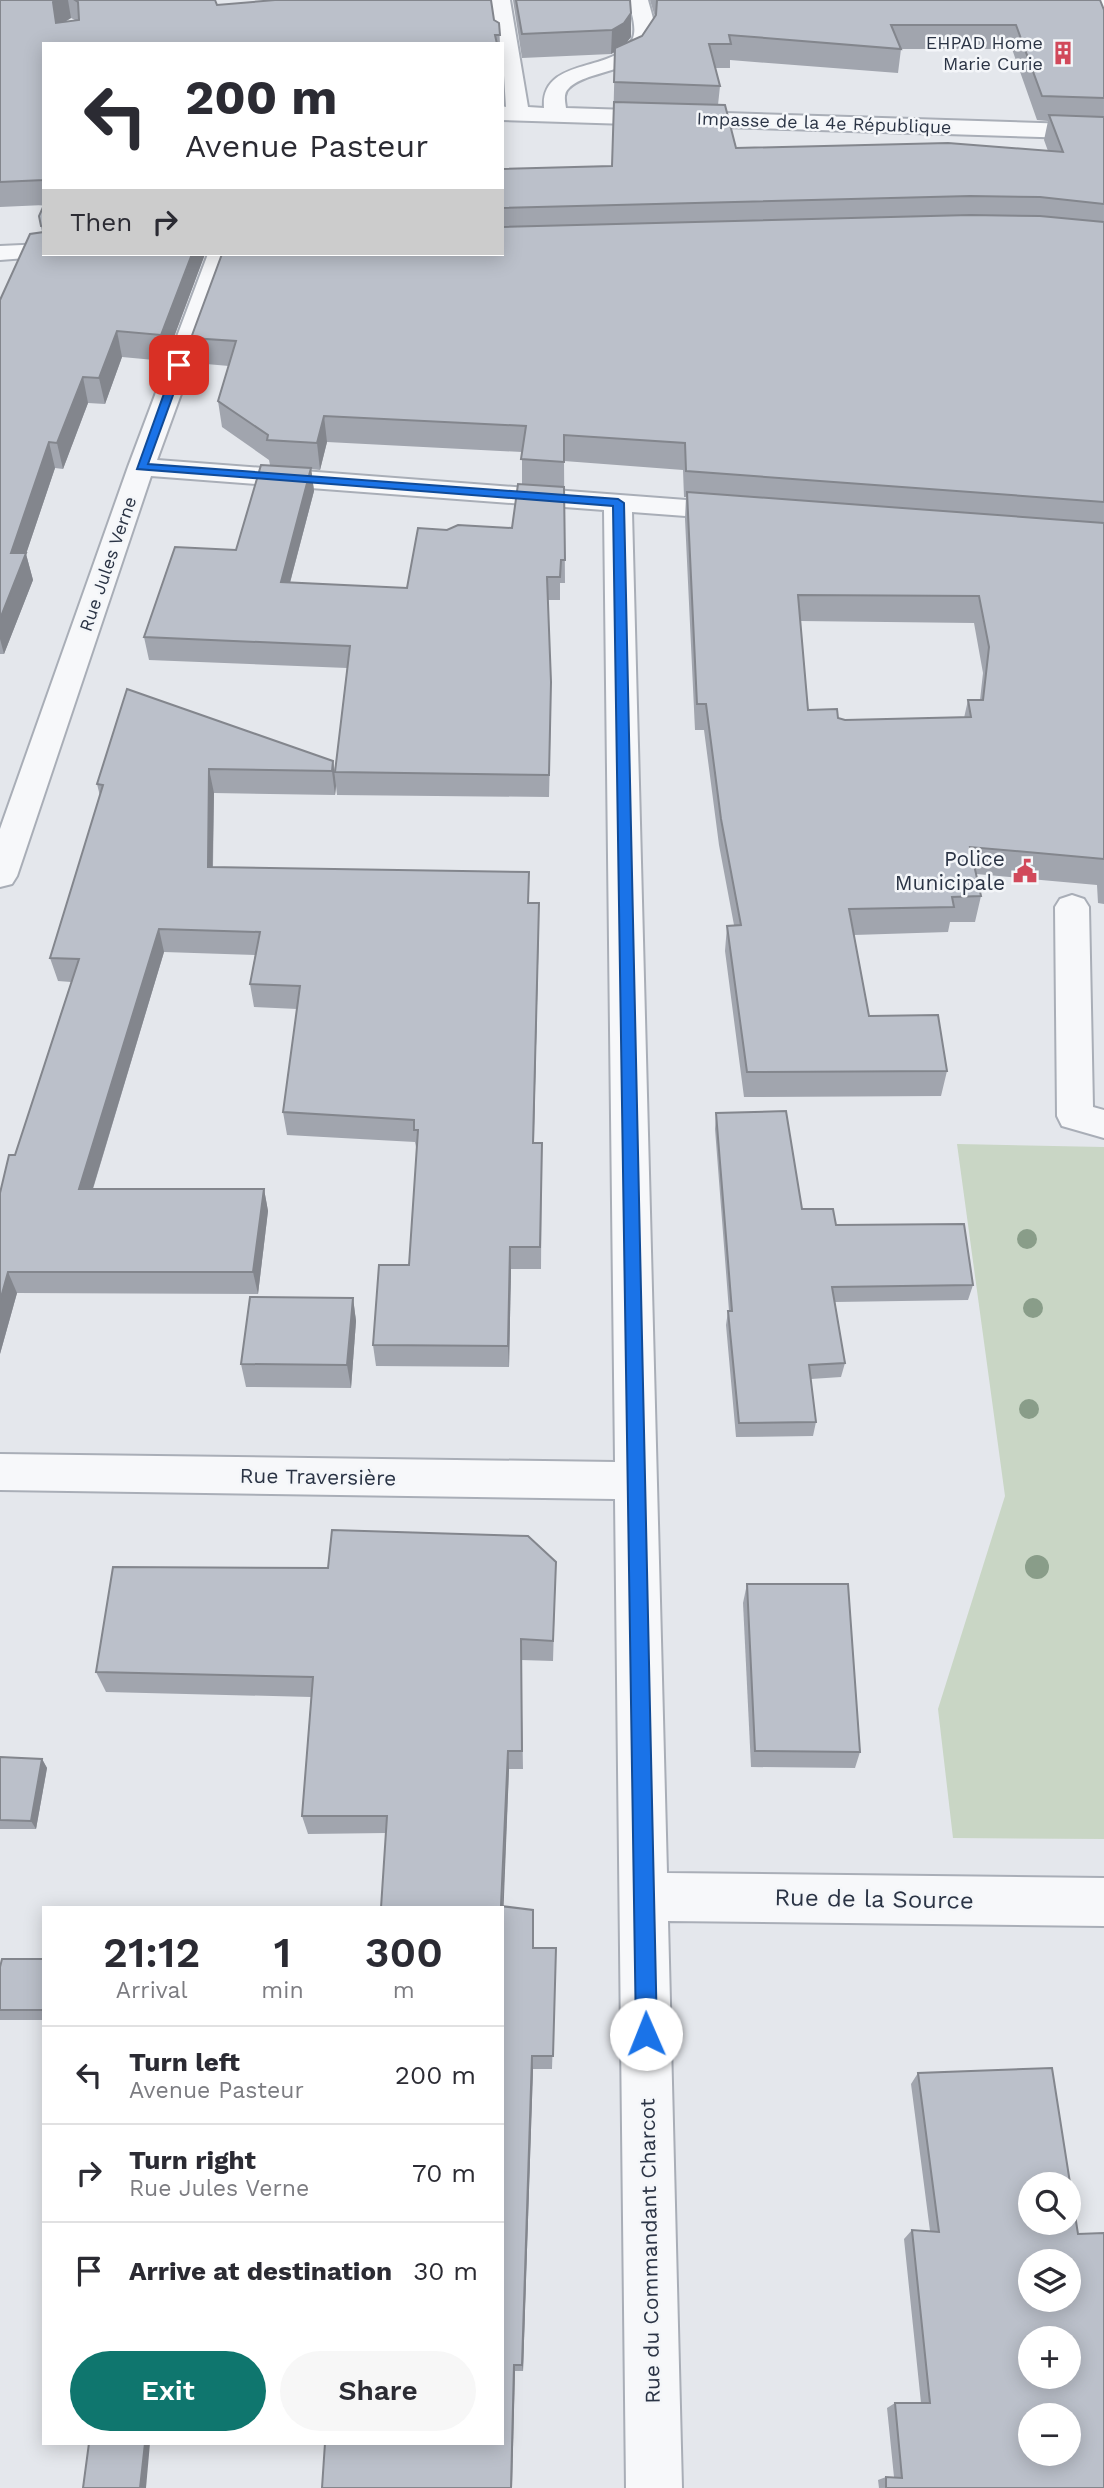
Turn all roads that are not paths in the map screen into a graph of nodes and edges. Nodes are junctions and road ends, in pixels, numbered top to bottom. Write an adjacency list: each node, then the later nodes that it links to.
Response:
1 (500, 0): 5 (street)
2 (638, 0): 8 (street)
3 (1102, 0): 4 (street)
4 (1104, 6)
5 (504, 42)
6 (504, 45): 7 (street)
7 (510, 113): 8 (street, Impasse de la 4e République)
8 (556, 115): 9 (street, Impasse de la 4e République)
9 (1104, 132)
10 (38, 246): 11 (street)
11 (0, 253)
12 (219, 256): 13 (street, Rue Jules Verne)
13 (141, 467): 14 (street); 16 (street, Rue Jules Verne)
14 (618, 503): 15 (street); 20 (street, Rue du Commandant Charcot)
15 (771, 514)
16 (0, 876)
17 (1072, 907): 18 (street)
18 (1104, 1124)
19 (0, 1472): 20 (street, Rue Traversière)
20 (636, 1481): 21 (street, Rue du Commandant Charcot)
21 (643, 1898): 22 (street, Rue de la Source); 23 (street, Rue du Commandant Charcot)
22 (1104, 1902)
23 (654, 2488)

